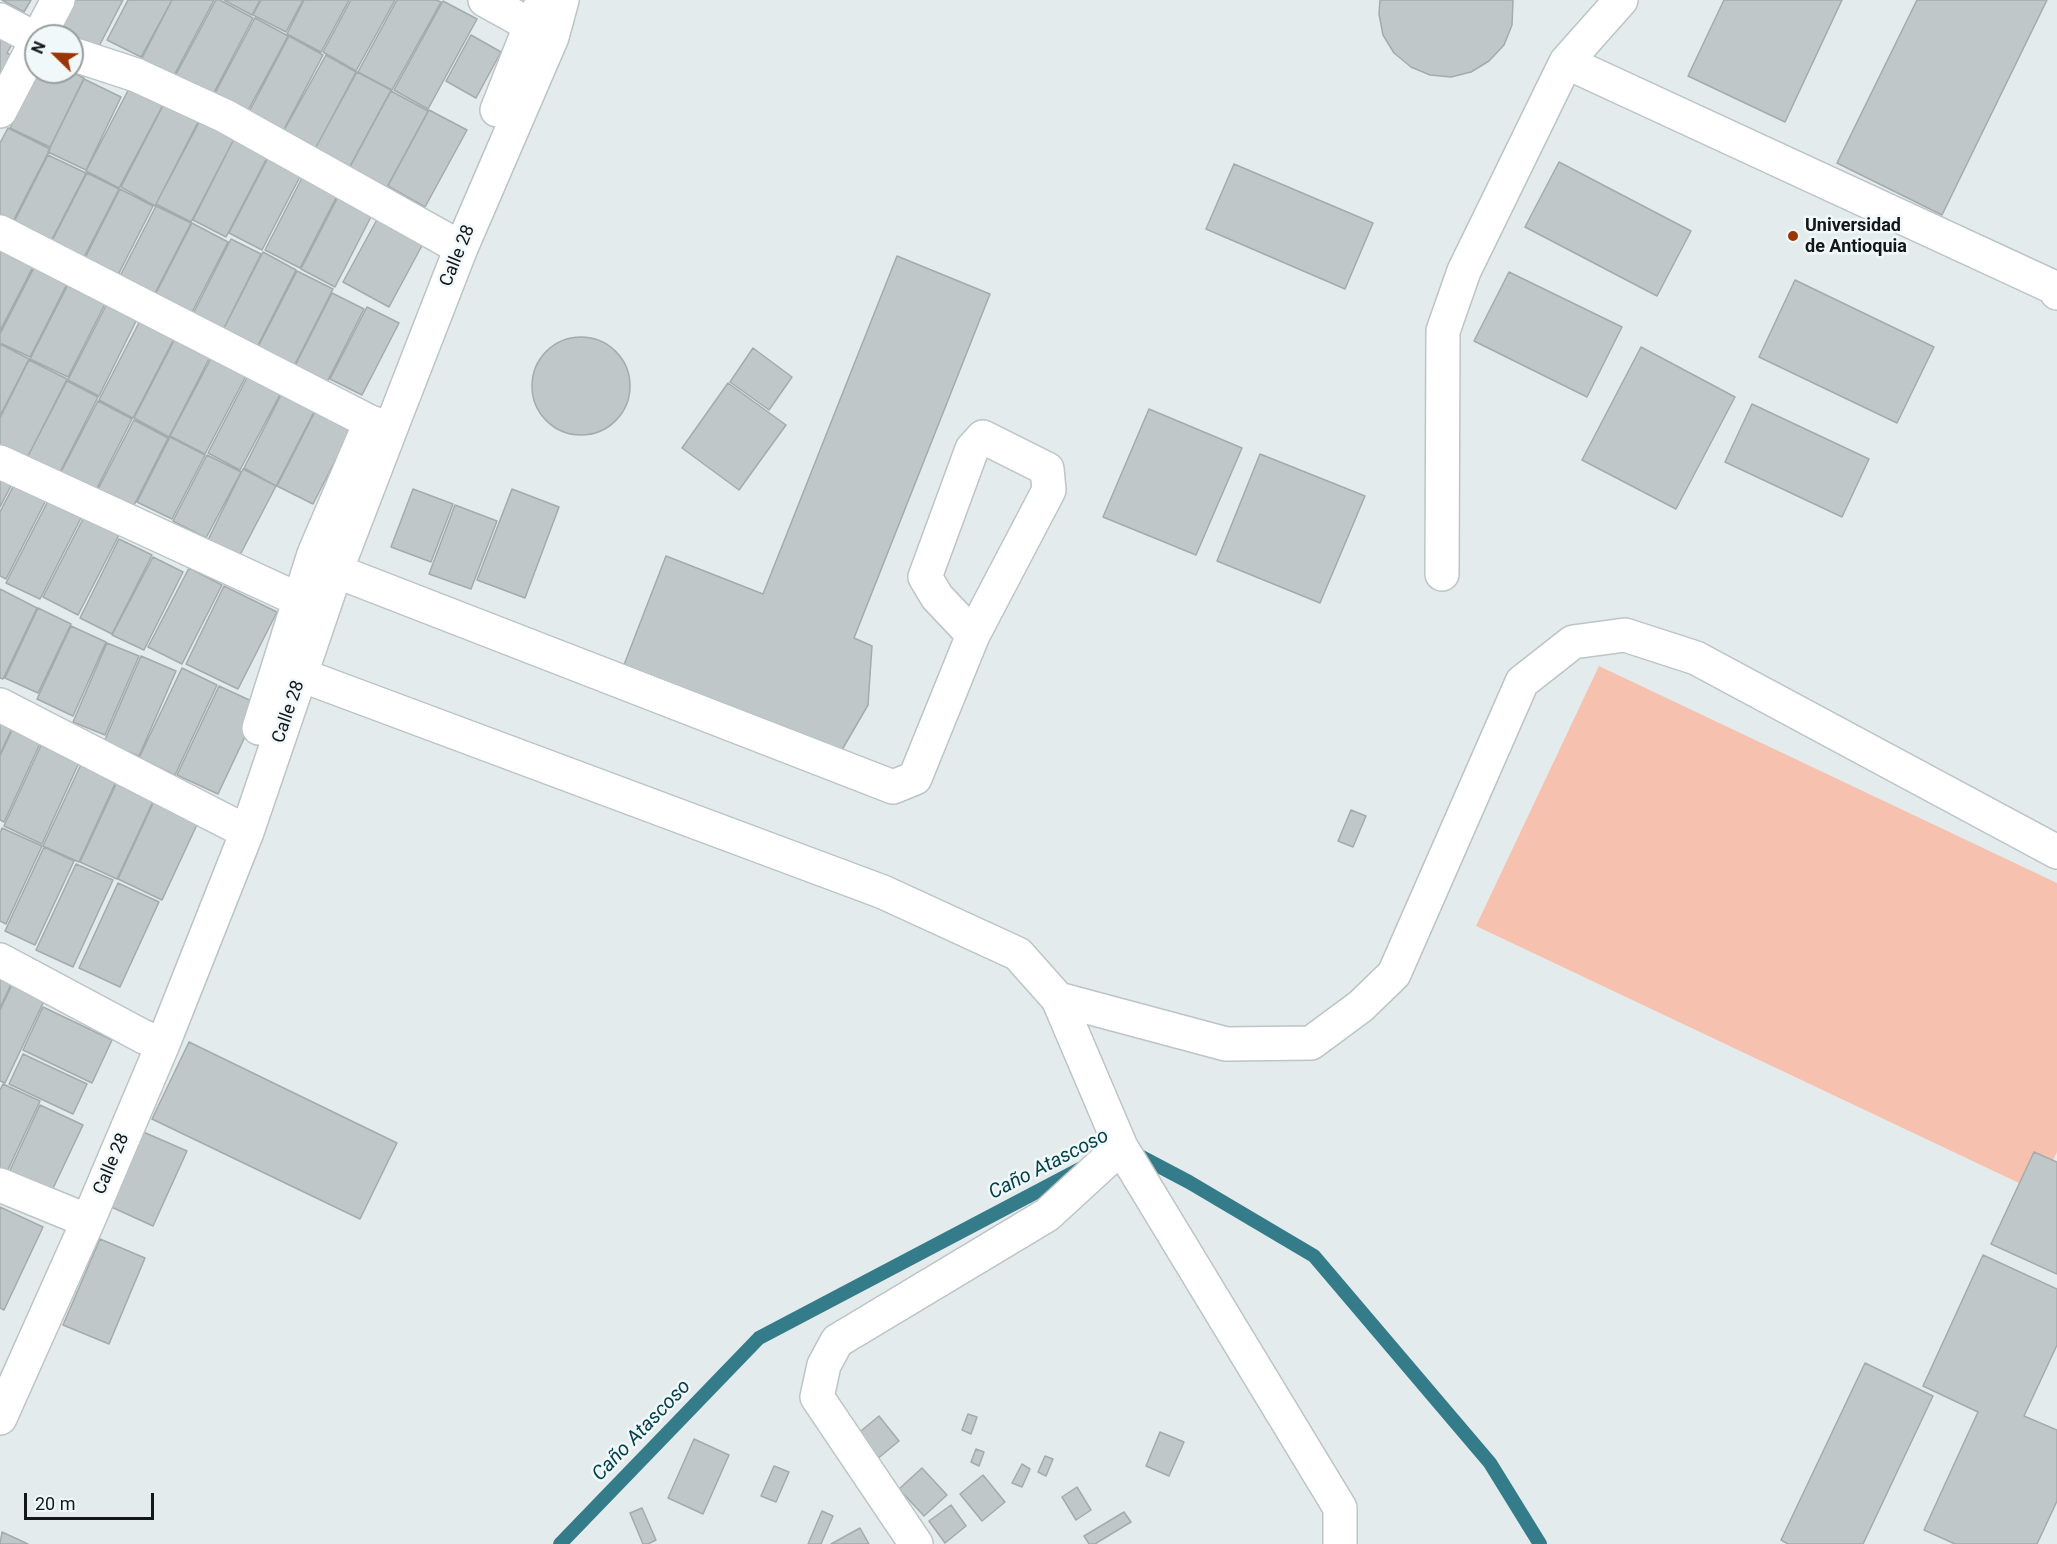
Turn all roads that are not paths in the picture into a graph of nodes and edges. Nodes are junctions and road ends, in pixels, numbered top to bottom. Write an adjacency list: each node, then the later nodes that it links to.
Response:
1 (58, 0): 7 (street)
2 (485, 0): 6 (street)
3 (562, 0): 6 (street, Calle 28)
4 (1621, 0): 10 (street)
5 (0, 20): 8 (street)
6 (542, 20): 14 (street, Calle 28)
7 (45, 24)
8 (24, 32)
9 (84, 58): 14 (street)
10 (1566, 62): 15 (street); 19 (street)
11 (24, 64): 12 (street)
12 (0, 111)
13 (0, 232): 16 (street)
14 (453, 243): 16 (street, Calle 28)
15 (2057, 293)
16 (380, 425): 18 (street, Calle 28)
17 (0, 462): 20 (street)
18 (325, 562): 20 (street, Calle 28); 21 (street)
19 (1442, 574)
20 (311, 605): 22 (street, Calle 28); 24 (street, Calle 28)
21 (973, 635): 21 (street)
22 (302, 675): 24 (street, Calle 28); 27 (street)
23 (0, 705): 24 (street)
24 (237, 827): 28 (street, Calle 28)
25 (2057, 852): 27 (street)
26 (0, 960): 28 (street)
27 (1058, 999): 29 (street)
28 (153, 1040): 31 (street, Calle 28)
29 (1121, 1147): 34 (street); 35 (street)
30 (0, 1185): 31 (street)
31 (78, 1217): 32 (street, Calle 28); 33 (street, Calle 28)
32 (0, 1366)
33 (2, 1407)
34 (916, 1544)
35 (1340, 1544)

